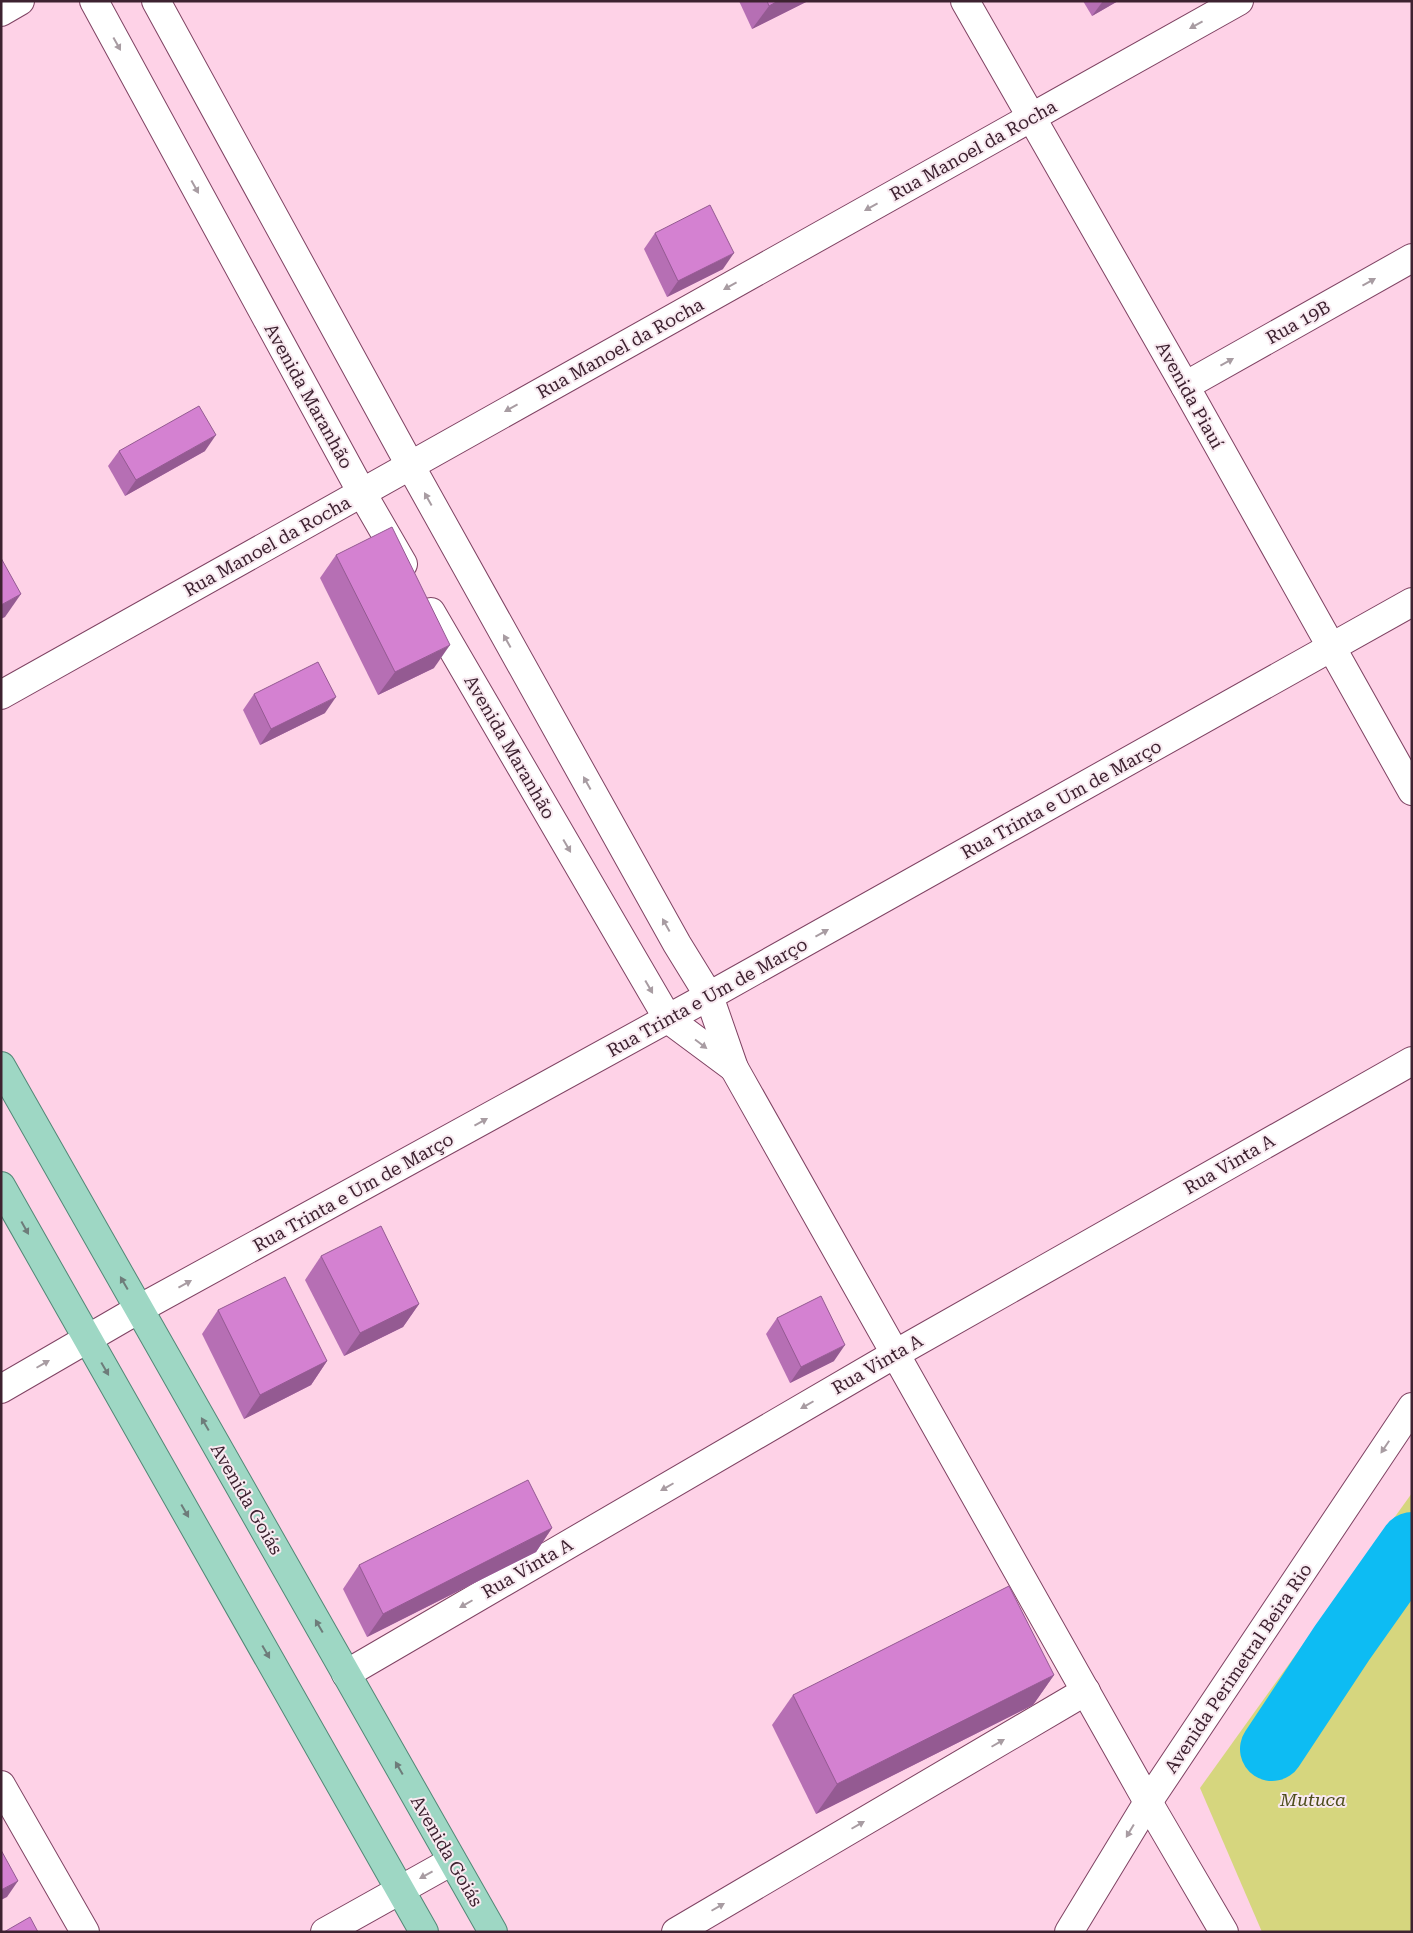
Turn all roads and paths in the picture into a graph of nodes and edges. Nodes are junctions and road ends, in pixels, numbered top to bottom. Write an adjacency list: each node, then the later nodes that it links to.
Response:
1 (20, 1): 6 (street)
2 (94, 1): 11 (street, Avenida Maranhão, one-way to 11)
3 (156, 1): 10 (street)
4 (965, 1): 7 (street, Avenida Piauí)
5 (1239, 1): 7 (street, Rua Manoel da Rocha, one-way to 7)
6 (1, 12)
7 (1032, 117): 9 (street, Avenida Piauí); 10 (street, Rua Manoel da Rocha, one-way to 10)
8 (1412, 258): 9 (street, Rua 19B, one-way to 8)
9 (1185, 386): 13 (street, Avenida Piauí)
10 (410, 465): 11 (street, Rua Manoel da Rocha); 16 (street, one-way to 10)
11 (362, 493): 14 (street, Rua Manoel da Rocha); 17 (street, Avenida Maranhão, one-way to 17)
12 (1412, 602): 13 (street, Rua Trinta e Um de Março)
13 (1331, 647): 15 (street, Avenida Piauí); 16 (street, Rua Trinta e Um de Março, one-way to 13)
14 (1, 695)
15 (1412, 791)
16 (709, 996): 17 (street, Rua Trinta e Um de Março); 20 (street)
17 (668, 1019): 20 (street, one-way to 20); 22 (street, Rua Trinta e Um de Março, one-way to 17)
18 (1412, 1061): 24 (street, Rua Vinta A)
19 (1, 1066): 22 (main road, Avenida Goiás, one-way to 19)
20 (734, 1068): 24 (street)
21 (1, 1186): 23 (main road, one-way to 23)
22 (140, 1309): 23 (street, Rua Trinta e Um de Março); 27 (main road, Avenida Goiás, one-way to 22)
23 (88, 1339): 25 (street, Rua Trinta e Um de Março, one-way to 23); 32 (main road, one-way to 32)
24 (895, 1354): 27 (street, Rua Vinta A, one-way to 27); 28 (street)
25 (1, 1389)
26 (1412, 1407): 30 (street, Avenida Perimetral Beira Rio, one-way to 30)
27 (346, 1674): 31 (main road, Avenida Goiás, one-way to 27)
28 (1086, 1691): 30 (street); 37 (street, one-way to 28)
29 (1, 1785): 33 (street)
30 (1148, 1802): 38 (street, Avenida Perimetral Beira Rio, one-way to 38); 39 (street)
31 (452, 1860): 32 (street, one-way to 32); 36 (main road, Avenida Goiás)
32 (400, 1890): 34 (street); 35 (main road)
33 (85, 1932)
34 (325, 1932)
35 (424, 1932)
36 (493, 1932)
37 (676, 1932)
38 (1069, 1932)
39 (1224, 1932)

